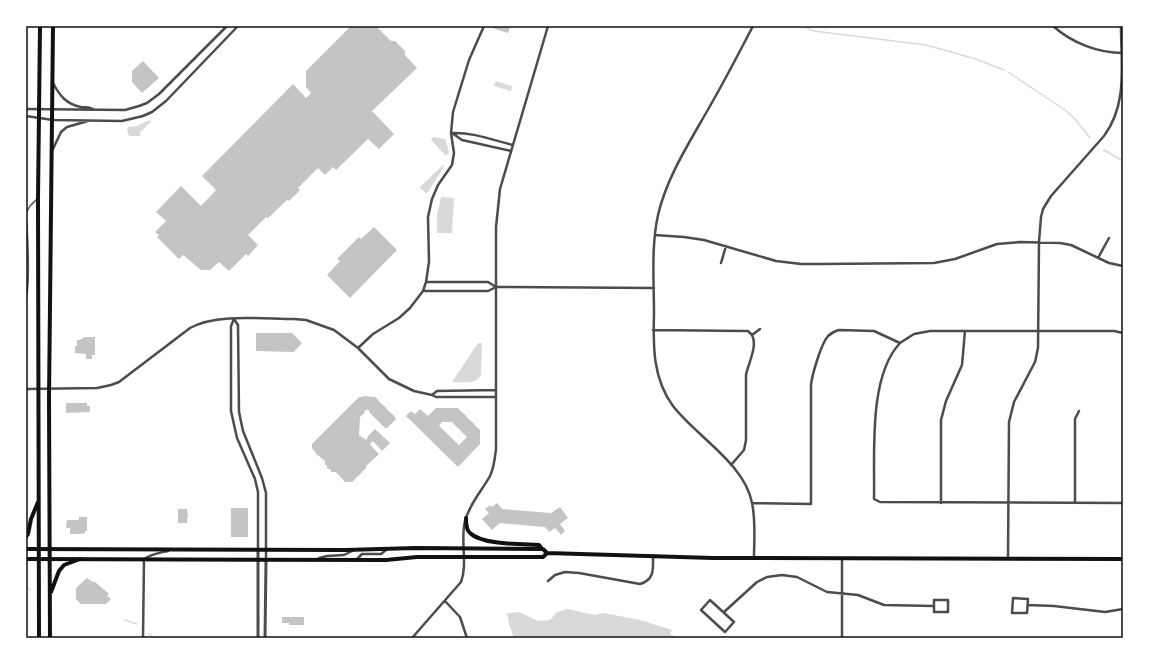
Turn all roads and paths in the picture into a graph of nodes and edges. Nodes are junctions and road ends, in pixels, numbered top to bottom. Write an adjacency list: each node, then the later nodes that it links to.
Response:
1 (40, 26): 13 (main road)
2 (53, 26): 11 (main road)
3 (227, 26): 15 (street)
4 (238, 26): 19 (street)
5 (484, 26): 20 (street)
6 (548, 26): 21 (street)
7 (753, 26): 27 (street)
8 (1053, 26): 10 (street)
9 (1121, 26): 10 (street)
10 (1122, 53): 29 (street)
11 (53, 83): 14 (main road); 15 (street)
12 (26, 109): 13 (street)
13 (40, 109): 14 (street); 17 (main road)
14 (53, 110): 15 (street); 18 (main road)
15 (95, 110)
16 (26, 116): 17 (street)
17 (39, 118): 18 (street); 24 (main road)
18 (53, 120): 19 (street); 22 (main road)
19 (90, 120): 22 (street)
20 (451, 133): 21 (street); 23 (street); 34 (street)
21 (513, 145): 23 (street)
22 (52, 150): 48 (main road)
23 (511, 151): 35 (street)
24 (38, 198): 25 (lane); 50 (main road)
25 (26, 213)
26 (26, 220): 38 (lane)
27 (655, 235): 30 (street); 36 (street)
28 (1109, 238): 31 (street)
29 (1039, 242): 30 (street); 31 (street); 43 (street)
30 (726, 246): 32 (street)
31 (1098, 258): 33 (street)
32 (721, 263)
33 (1123, 266)
34 (426, 282): 35 (street); 37 (street)
35 (496, 286): 36 (street); 37 (street); 51 (street)
36 (654, 288): 41 (street)
37 (423, 291): 47 (street)
38 (26, 302)
39 (234, 319): 47 (street); 48 (street); 70 (street); 71 (street)
40 (760, 329): 45 (street)
41 (653, 330): 45 (street); 55 (street)
42 (965, 331): 43 (street); 46 (street); 58 (street)
43 (1039, 331): 44 (street); 59 (street)
44 (1123, 333)
45 (752, 335): 55 (street)
46 (900, 343): 57 (street); 58 (street)
47 (358, 348): 52 (street)
48 (49, 388): 50 (street); 67 (main road)
49 (26, 389): 50 (street)
50 (39, 389): 56 (main road)
51 (496, 390): 52 (street); 53 (street)
52 (432, 395): 53 (street)
53 (496, 397): 62 (street)
54 (1079, 411): 60 (street)
55 (731, 465): 57 (street)
56 (38, 500): 63 (main road); 66 (main road)
57 (752, 503): 77 (street)
58 (941, 503): 59 (street)
59 (1008, 503): 60 (street); 79 (street)
60 (1075, 503): 61 (street)
61 (1123, 504)
62 (466, 518): 64 (street); 68 (main road)
63 (26, 537)
64 (463, 548): 68 (main road); 73 (main road); 76 (street)
65 (26, 549): 66 (main road)
66 (38, 549): 67 (main road); 81 (main road)
67 (50, 549): 69 (main road); 82 (main road)
68 (542, 549): 74 (main road)
69 (170, 550): 70 (main road); 84 (street)
70 (258, 550): 71 (main road); 86 (street)
71 (267, 550): 72 (main road); 87 (street)
72 (355, 550): 73 (main road); 88 (street)
73 (386, 550): 89 (street)
74 (547, 553): 75 (main road); 76 (main road)
75 (653, 556): 77 (main road); 90 (street)
76 (463, 557): 89 (main road); 93 (street)
77 (754, 558): 78 (main road)
78 (842, 558): 79 (main road); 92 (street)
79 (1008, 558): 85 (main road)
80 (26, 559): 81 (main road)
81 (39, 559): 82 (main road); 98 (main road)
82 (50, 559): 83 (main road); 91 (main road)
83 (80, 559): 84 (main road); 91 (main road)
84 (144, 559): 86 (main road); 100 (street)
85 (1123, 559)
86 (257, 560): 87 (main road); 101 (street)
87 (266, 560): 88 (main road); 102 (street)
88 (315, 560): 89 (main road)
89 (356, 560)
90 (548, 581)
91 (50, 594): 99 (main road)
92 (842, 594): 94 (street); 97 (street); 105 (street)
93 (445, 601): 103 (street); 104 (street)
94 (934, 606): 94 (street)
95 (1028, 606): 95 (street); 96 (street)
96 (1123, 609)
97 (724, 612): 97 (street)
98 (39, 638)
99 (50, 638)
100 (143, 638)
101 (258, 638)
102 (265, 638)
103 (412, 638)
104 (467, 638)
105 (842, 638)

